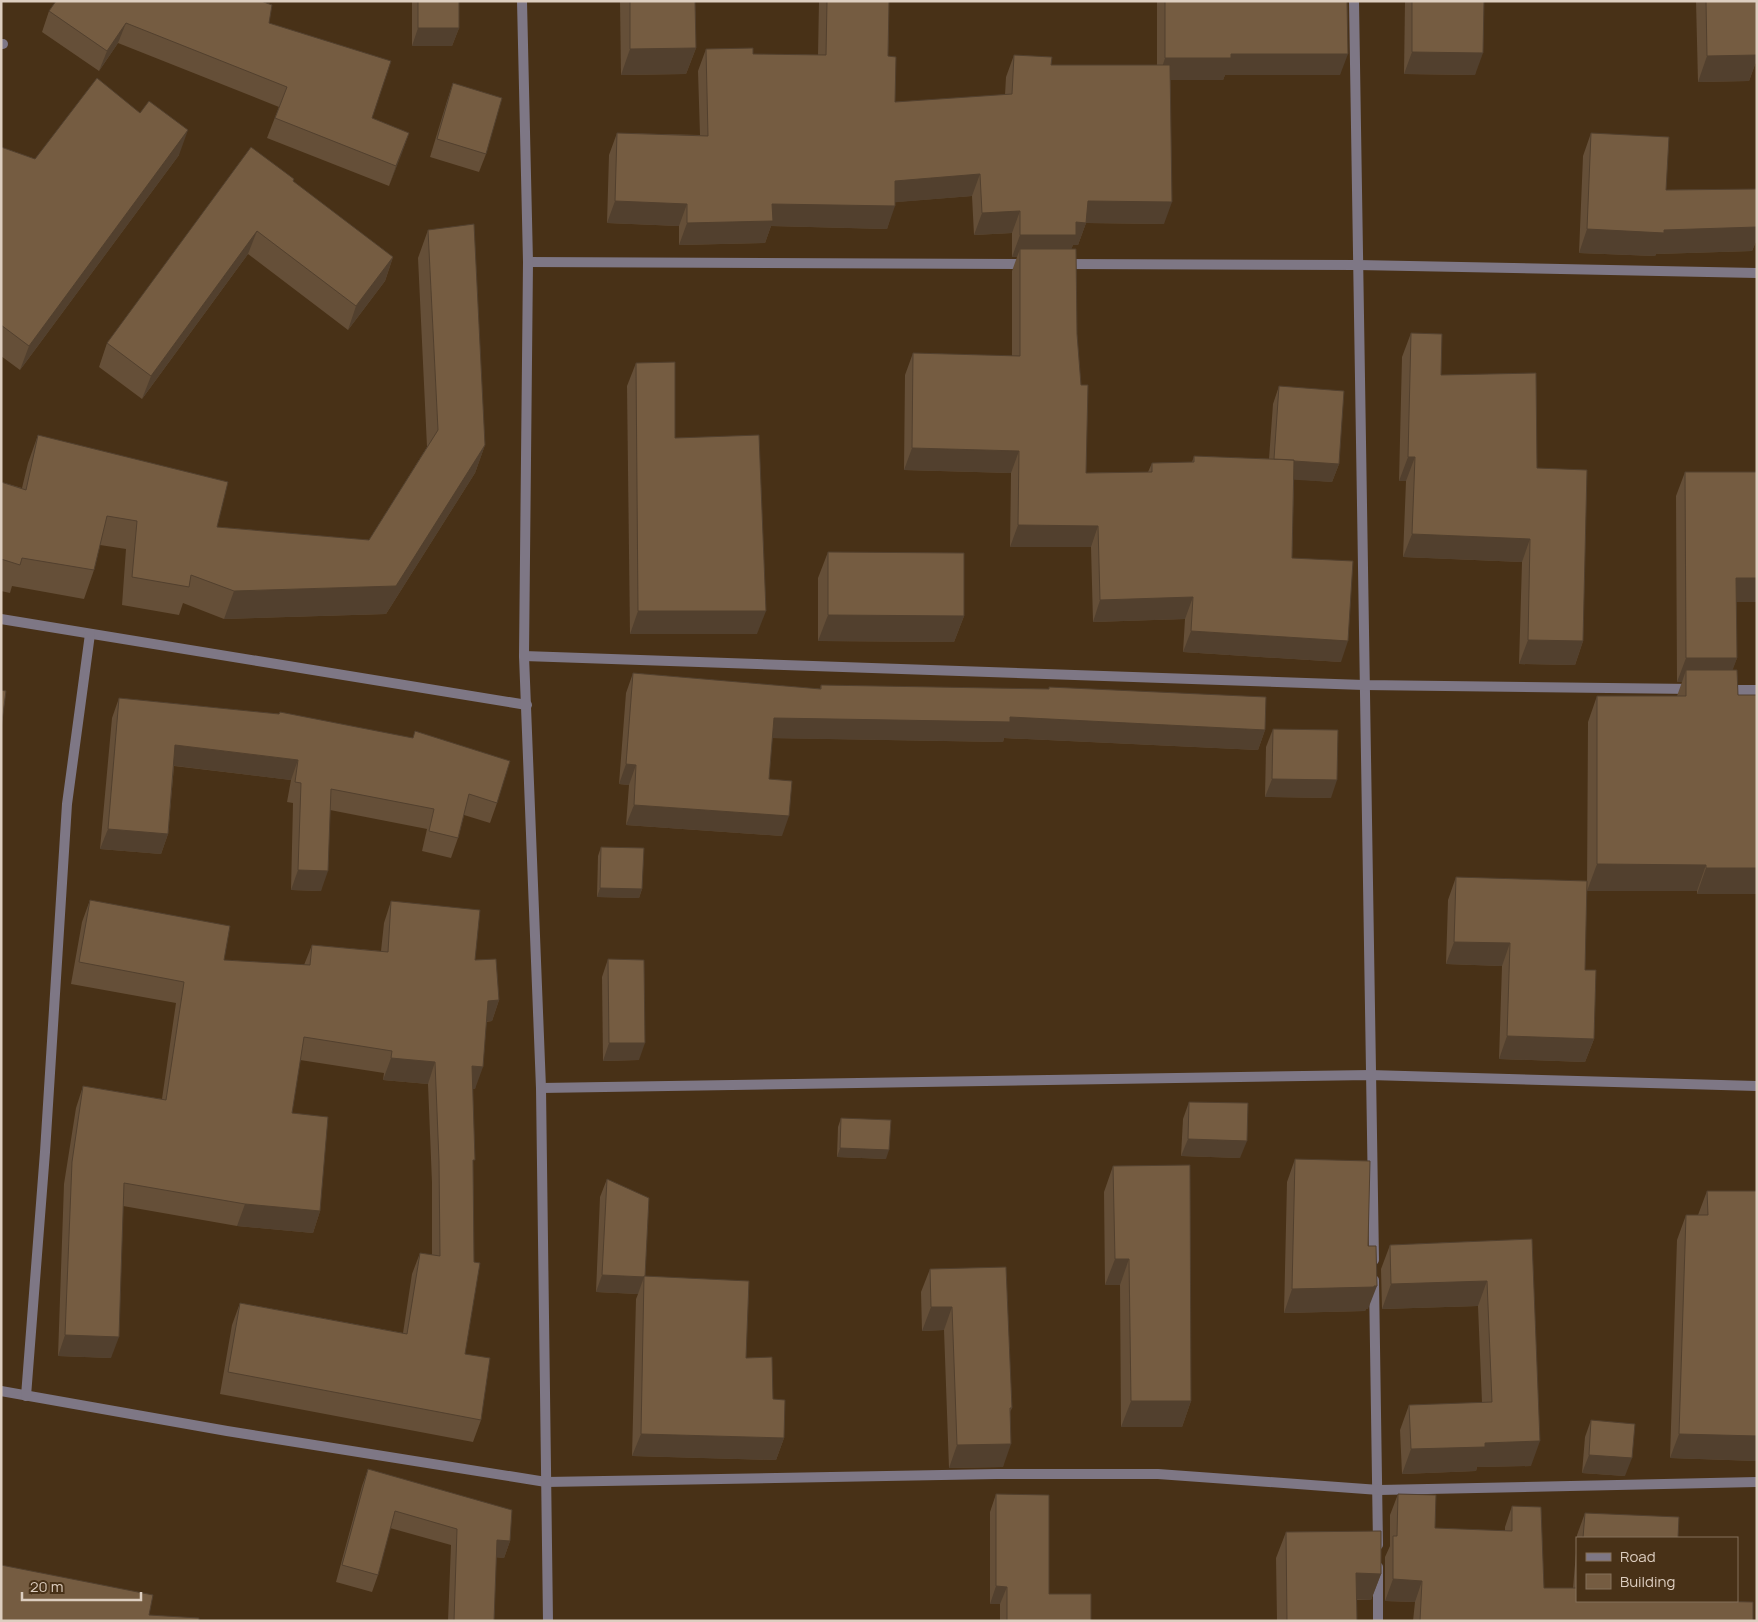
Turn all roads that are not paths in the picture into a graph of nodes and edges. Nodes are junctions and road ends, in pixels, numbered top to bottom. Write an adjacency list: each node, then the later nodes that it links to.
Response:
1 (522, 1): 3 (street)
2 (1354, 1): 6 (street)
3 (528, 262): 4 (street); 10 (street)
4 (1038, 264)
5 (1058, 264): 6 (street)
6 (1358, 265): 7 (street); 11 (street)
7 (1757, 273)
8 (1, 619): 9 (street)
9 (90, 634): 13 (street); 18 (street)
10 (524, 656): 11 (street); 13 (street)
11 (1364, 685): 12 (street); 14 (street)
12 (1757, 690)
13 (528, 705): 16 (street)
14 (1370, 1074): 15 (street); 16 (street); 21 (street)
15 (1757, 1086)
16 (541, 1088): 19 (street)
17 (1, 1391): 18 (street)
18 (26, 1396): 19 (street)
19 (546, 1482): 21 (street); 22 (street)
20 (1757, 1482): 21 (street)
21 (1379, 1490): 23 (street)
22 (548, 1621)
23 (1378, 1621)

